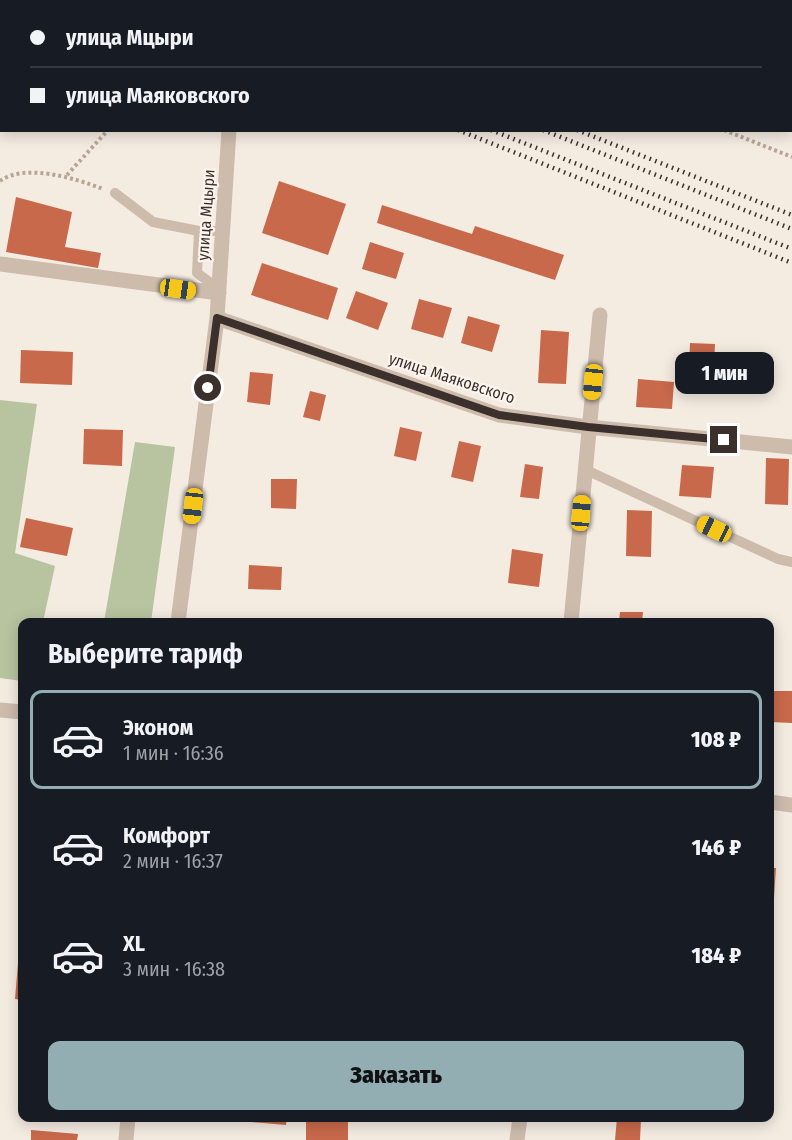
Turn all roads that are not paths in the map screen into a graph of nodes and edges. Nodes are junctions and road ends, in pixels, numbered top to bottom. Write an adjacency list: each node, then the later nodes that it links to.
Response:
1 (229, 132): 4 (street, улица Мцыри)
2 (115, 193): 3 (lane)
3 (199, 231): 4 (lane); 6 (lane)
4 (223, 231): 6 (street, улица Мцыри)
5 (0, 264): 6 (street)
6 (219, 291): 8 (street, улица Мцыри)
7 (600, 315): 9 (street)
8 (217, 318): 9 (street, улица Маяковского); 13 (street, улица Мцыри)
9 (588, 427): 10 (street, улица Маяковского); 11 (street)
10 (792, 447)
11 (584, 469): 12 (lane); 14 (street)
12 (792, 562)
13 (179, 618)
14 (571, 618)
15 (0, 710): 16 (street)
16 (18, 712)
17 (774, 803): 18 (street)
18 (792, 805)
19 (128, 1122): 21 (street)
20 (519, 1122): 22 (street)
21 (126, 1140)
22 (517, 1140)

